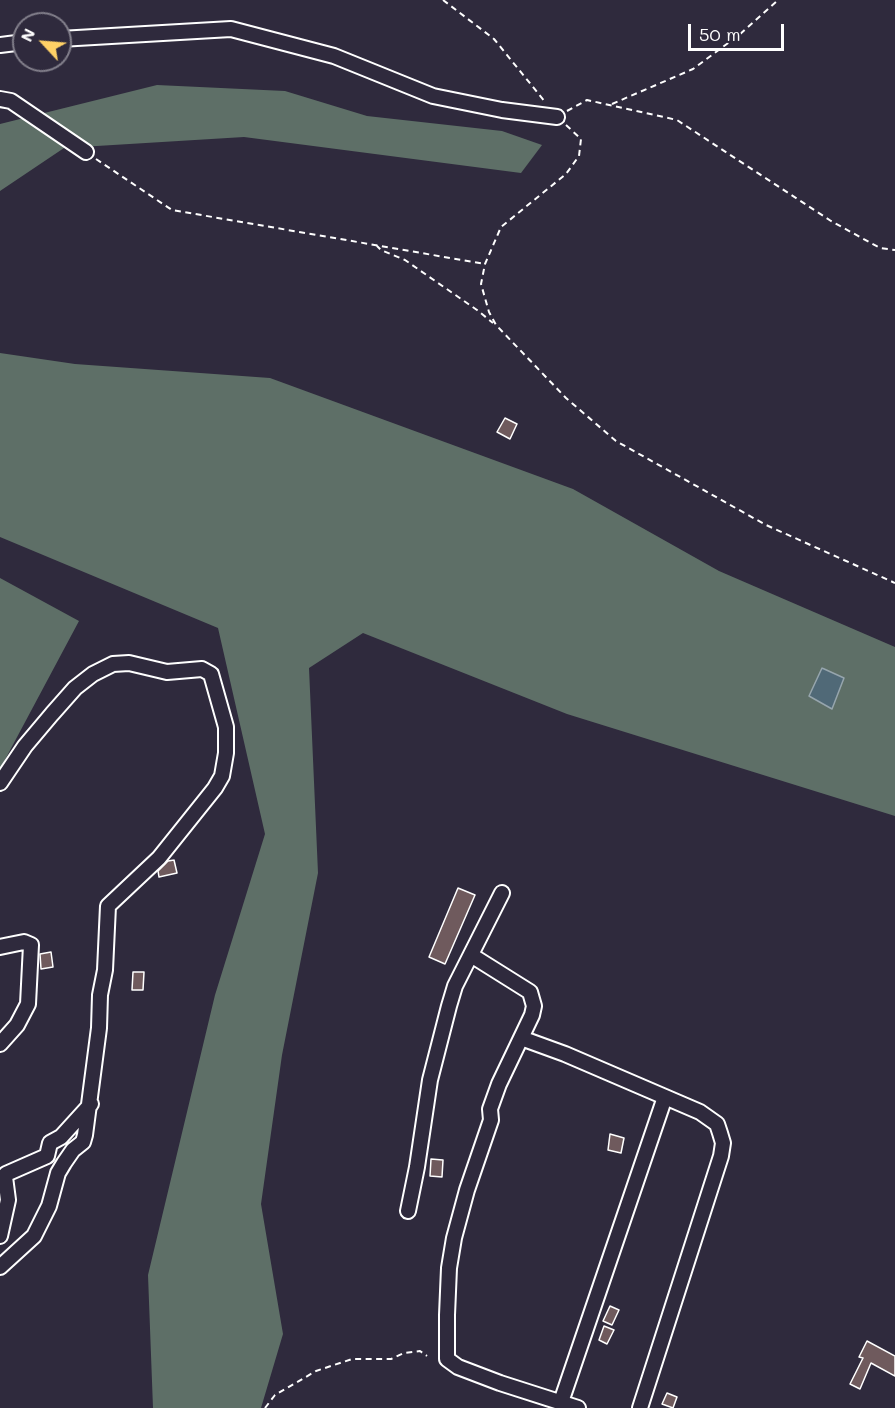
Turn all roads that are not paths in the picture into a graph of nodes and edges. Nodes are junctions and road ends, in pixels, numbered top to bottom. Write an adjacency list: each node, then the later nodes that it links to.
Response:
1 (72, 38): 3 (street)
2 (0, 99): 4 (street)
3 (556, 117)
4 (86, 152)
5 (0, 783): 12 (street)
6 (502, 893): 8 (street)
7 (0, 948): 10 (street)
8 (471, 955): 9 (street); 13 (street)
9 (520, 1038): 11 (street); 16 (street)
10 (1, 1041)
11 (665, 1097): 16 (street); 18 (street)
12 (91, 1104): 14 (street); 15 (street)
13 (408, 1211)
14 (0, 1236)
15 (0, 1267)
16 (561, 1402): 17 (street)
17 (578, 1408)
18 (640, 1408)

